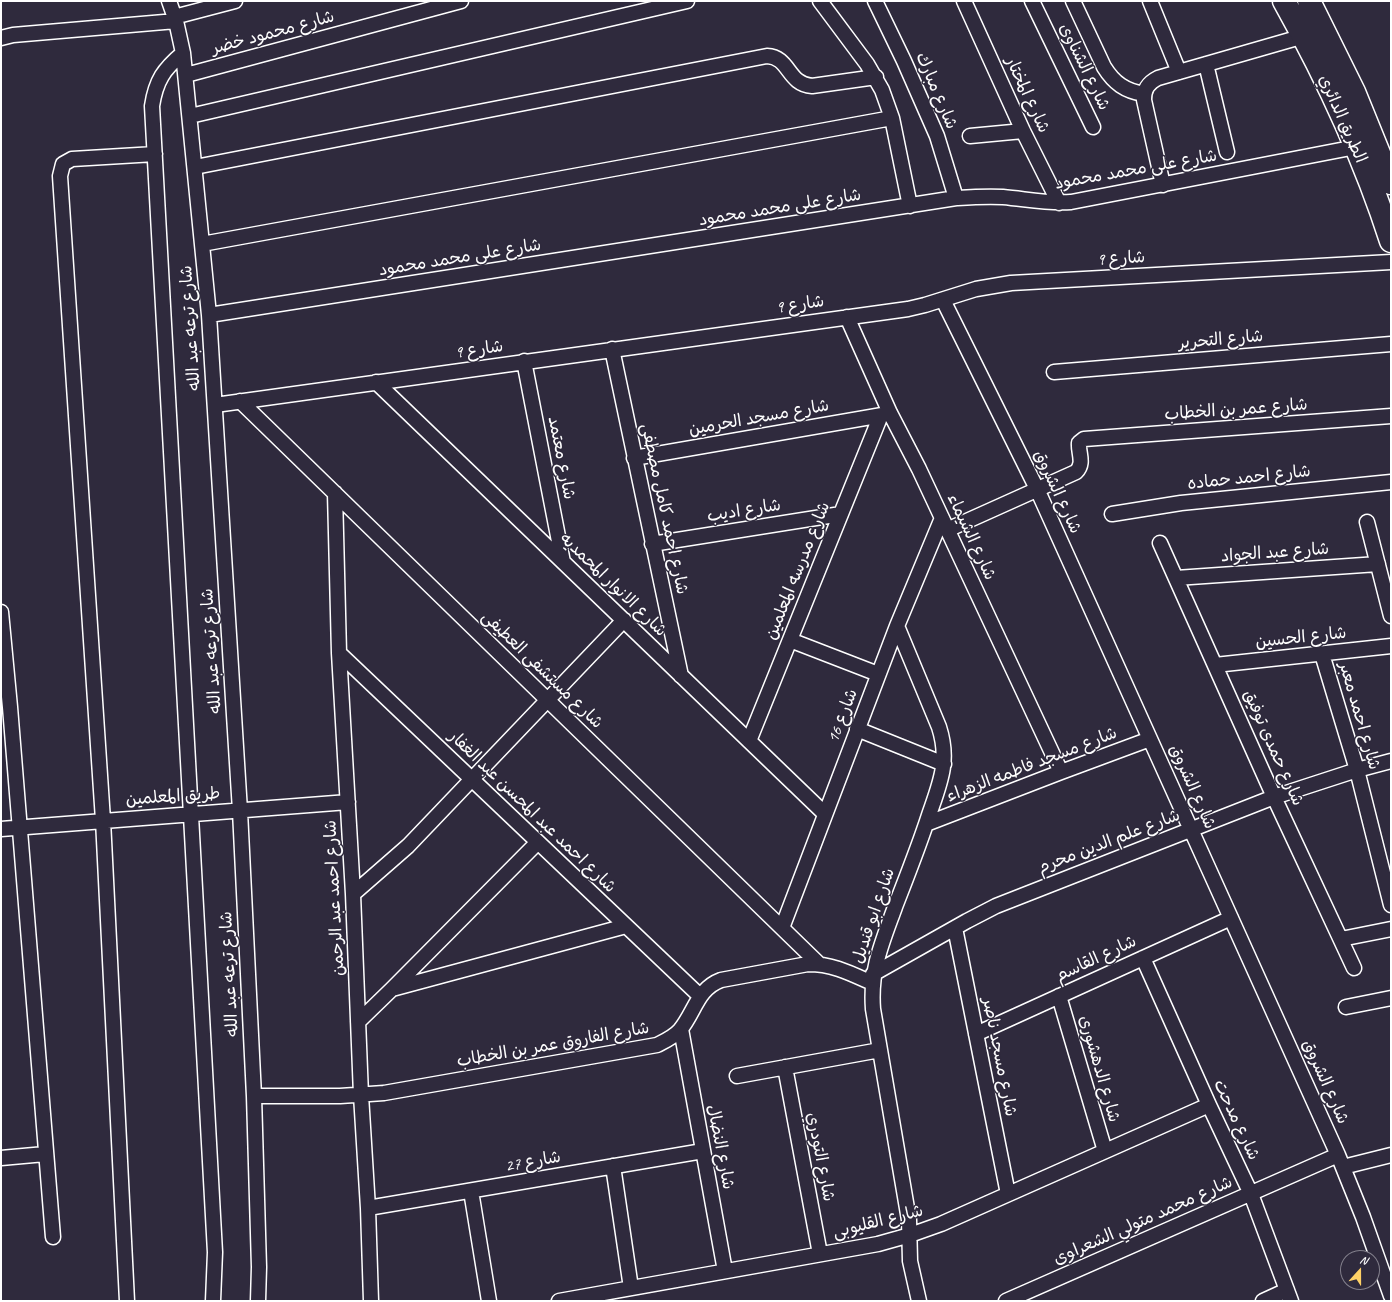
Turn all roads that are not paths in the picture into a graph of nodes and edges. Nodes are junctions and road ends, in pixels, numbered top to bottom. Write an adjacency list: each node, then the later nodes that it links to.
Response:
1 (169, 1): 13 (street, شارع ترعه عبد الله)
2 (235, 1): 13 (street)
3 (461, 1): 19 (street, شارع محمود خضر)
4 (687, 1): 22 (street)
5 (820, 1): 20 (street)
6 (875, 1): 33 (street, شارع مبارك)
7 (964, 1): 25 (street, شارع المختار)
8 (1032, 1): 24 (street, شارع الشناوى)
9 (1073, 1): 21 (street)
10 (1150, 1): 18 (street)
11 (1284, 1): 14 (highway, الطريق الدائري)
12 (1309, 1): 31 (highway, الطريق الدائري)
13 (175, 19): 15 (street); 16 (street, شارع ترعه عبد الله)
14 (1304, 36): 17 (street); 27 (highway, الطريق الدائري)
15 (1, 38)
16 (183, 53): 19 (street, شارع ترعه عبد الله); 29 (street)
17 (1206, 64): 18 (street); 28 (street)
18 (1179, 72): 21 (street)
19 (186, 75): 22 (street, شارع ترعه عبد الله)
20 (876, 77): 23 (street); 30 (street)
21 (1144, 94): 32 (street)
22 (190, 116): 30 (street, شارع ترعه عبد الله)
23 (892, 118): 35 (street); 37 (street)
24 (1092, 128)
25 (1023, 131): 26 (street); 34 (street, شارع المختار)
26 (970, 136)
27 (1356, 147): 32 (street, شارع على محمد محمود); 36 (highway, الطريق الدائري)
28 (1227, 152)
29 (155, 154): 87 (street); 89 (street)
30 (195, 167): 37 (street, شارع ترعه عبد الله)
31 (1391, 184)
32 (1164, 185): 34 (street, شارع على محمد محمود)
33 (956, 198): 34 (street, شارع على محمد محمود); 35 (street, شارع على محمد محمود)
34 (1059, 203)
35 (910, 206): 40 (street, شارع على محمد محمود)
36 (1391, 241)
37 (202, 244): 40 (street, شارع ترعه عبد الله)
38 (1391, 262): 39 (street, شارع 9)
39 (943, 300): 41 (street, شارع 9); 53 (street, شارع الشروق)
40 (209, 315): 48 (street, شارع ترعه عبد الله)
41 (847, 317): 43 (street, شارع 9); 49 (street, شارع الشيماء)
42 (1391, 344): 45 (street, شارع التحرير)
43 (612, 349): 44 (street, شارع 9); 51 (street, شارع احمد كامل مصطفى)
44 (524, 361): 46 (street, شارع 9); 61 (street, شارع معتمد)
45 (1054, 372)
46 (376, 382): 47 (street, شارع 9); 61 (street, شارع الانوار المحمديه)
47 (240, 401): 48 (street, شارع 9); 54 (street, شارع مستشفى العطيفى)
48 (215, 405): 86 (street, شارع ترعه عبد الله)
49 (886, 414): 51 (street, شارع مسجد الحرمين); 55 (street, شارع مدرسه المعلمين); 58 (street, شارع الشيماء)
50 (1391, 416): 53 (street, شارع عمر بن الخطاب)
51 (634, 458): 60 (street, شارع احمد كامل مصطفى)
52 (1391, 482): 56 (street, شارع احمد حماده)
53 (1037, 489): 58 (street); 77 (street, شارع الشروق)
54 (334, 493): 70 (street, شارع احمد عبد الرحمن); 75 (street, شارع مستشفى العطيفى)
55 (841, 514): 60 (street, شارع اديب); 68 (street, شارع مدرسه المعلمين)
56 (1112, 514)
57 (1366, 522): 62 (street)
58 (945, 524): 67 (street, شارع 16); 82 (street, شارع الشيماء)
59 (1160, 543): 63 (street, شارع حمدى توفيق)
60 (652, 544): 74 (street, شارع احمد كامل مصطفى)
61 (563, 562): 66 (street, شارع الانوار المحمديه)
62 (1378, 564): 63 (street, شارع عبد الجواد); 65 (street)
63 (1176, 578): 72 (street, شارع حمدى توفيق)
64 (1, 612): 91 (street)
65 (1391, 616)
66 (624, 620): 74 (street, شارع الانوار المحمديه); 75 (street)
67 (897, 626): 73 (street, شارع 16); 80 (street, شارع ابو قنديل)
68 (790, 640): 73 (street); 78 (street, شارع مدرسه المعلمين)
69 (1391, 646): 71 (street, شارع الحسين)
70 (339, 653): 83 (street, شارع احمد عبد المحسن عبد الغفار); 85 (street, شارع احمد عبد الرحمن)
71 (1322, 654): 72 (street, شارع الحسين); 81 (street, شارع احمد معبر)
72 (1215, 665): 84 (street, شارع حمدى توفيق)
73 (878, 674): 76 (street, شارع 16)
74 (681, 676): 78 (street, شارع الانوار المحمديه)
75 (548, 700): 83 (street); 99 (street, شارع مستشفى العطيفى)
76 (857, 729): 80 (street); 88 (street, شارع 16)
77 (1150, 740): 82 (street, شارع مسجد فاطمه الزهراء); 93 (street, شارع الشروق)
78 (749, 741): 88 (street, شارع الانوار المحمديه)
79 (1391, 761): 81 (street, شارع علم الدين محرم)
80 (944, 764): 90 (street, شارع ابو قنديل)
81 (1357, 770): 84 (street, شارع علم الدين محرم); 96 (street, شارع احمد معبر)
82 (1062, 772): 90 (street, شارع مسجد فاطمه الزهراء)
83 (472, 780): 94 (street, شارع احمد عبد المحسن عبد الغفار); 95 (street)
84 (1274, 797): 93 (street, شارع علم الدين محرم); 102 (street, شارع حمدى توفيق)
85 (348, 802): 86 (street, طريق المعلمين); 95 (street, شارع احمد عبد الرحمن)
86 (240, 811): 87 (street, طريق المعلمين); 119 (street, شارع ترعه عبد الله)
87 (192, 814): 89 (street, طريق المعلمين); 140 (street)
88 (825, 814): 99 (street, شارع 16)
89 (103, 820): 91 (street, طريق المعلمين); 139 (street)
90 (926, 824): 106 (street, شارع ابو قنديل)
91 (20, 827): 92 (street, طريق المعلمين); 123 (street)
92 (1, 829)
93 (1191, 829): 97 (street, شارع الشروق); 100 (street, شارع علم الدين محرم)
94 (538, 842): 98 (street, شارع احمد عبد المحسن عبد الغفار); 107 (street)
95 (353, 894): 112 (street, شارع احمد عبد الرحمن)
96 (1391, 905)
97 (1231, 918): 103 (street, شارع القاسم); 126 (street, شارع الشروق)
98 (626, 926): 107 (street); 108 (street, شارع احمد عبد المحسن عبد الغفار)
99 (782, 928): 104 (street, شارع مستشفى العطيفى)
100 (955, 928): 106 (street, شارع علم الدين محرم); 114 (street, شارع مسجد ناصر)
101 (1391, 928): 102 (street)
102 (1341, 939): 105 (street, شارع حمدى توفيق)
103 (1142, 958): 109 (street, شارع القاسم); 120 (street, شارع مدحت)
104 (819, 964): 106 (street, شارع الفاروق عمر بن الخطاب); 108 (street, شارع الفاروق عمر بن الخطاب)
105 (1354, 968)
106 (873, 978): 115 (street, شارع ابو قنديل)
107 (392, 990): 112 (street)
108 (700, 996): 113 (street, شارع الفاروق عمر بن الخطاب)
109 (1059, 996): 114 (street, شارع القاسم); 122 (street, شارع الدهشورى)
110 (1391, 998): 111 (street)
111 (1346, 1007)
112 (358, 1022): 118 (street, شارع احمد عبد الرحمن)
113 (680, 1029): 118 (street, شارع الفاروق عمر بن الخطاب); 121 (street, شارع النضال)
114 (976, 1034): 129 (street, شارع مسجد ناصر)
115 (880, 1050): 116 (street); 132 (street, شارع ابو قنديل)
116 (785, 1067): 117 (street); 134 (street, شارع التودري)
117 (737, 1076)
118 (361, 1095): 119 (street, شارع الفاروق عمر بن الخطاب); 131 (street, شارع احمد عبد الرحمن)
119 (254, 1096): 141 (street, شارع ترعه عبد الله)
120 (1209, 1105): 122 (street, شارع القليوبى); 130 (street, شارع مدحت)
121 (703, 1151): 127 (street, شارع 27); 135 (street, شارع النضال)
122 (1105, 1151): 129 (street, شارع القليوبى)
123 (45, 1154): 125 (street); 133 (street)
124 (1391, 1155): 126 (street, شارع محمد متولي الشعراوى)
125 (1, 1158)
126 (1341, 1161): 130 (street, شارع محمد متولي الشعراوى); 138 (street, شارع الشروق)
127 (613, 1166): 128 (street, شارع 27); 136 (street)
128 (471, 1191): 131 (street, شارع 27); 143 (street)
129 (1008, 1194): 132 (street, شارع القليوبى)
130 (1251, 1194): 137 (street, شارع مدحت); 146 (street, شارع محمد متولي الشعراوى)
131 (368, 1208): 142 (street, شارع احمد عبد الرحمن)
132 (910, 1235): 134 (street, شارع القليوبى); 145 (street, شارع ابو قنديل)
133 (53, 1237)
134 (820, 1254): 135 (street, شارع القليوبى)
135 (725, 1271): 136 (street, شارع القليوبى)
136 (631, 1288): 144 (street, شارع القليوبى)
137 (1289, 1296): 147 (street)
138 (1391, 1296)
139 (127, 1301)
140 (213, 1301)
141 (258, 1301)
142 (371, 1301)
143 (489, 1301)
144 (559, 1301)
145 (919, 1301)
146 (1006, 1301)
147 (1263, 1301)

